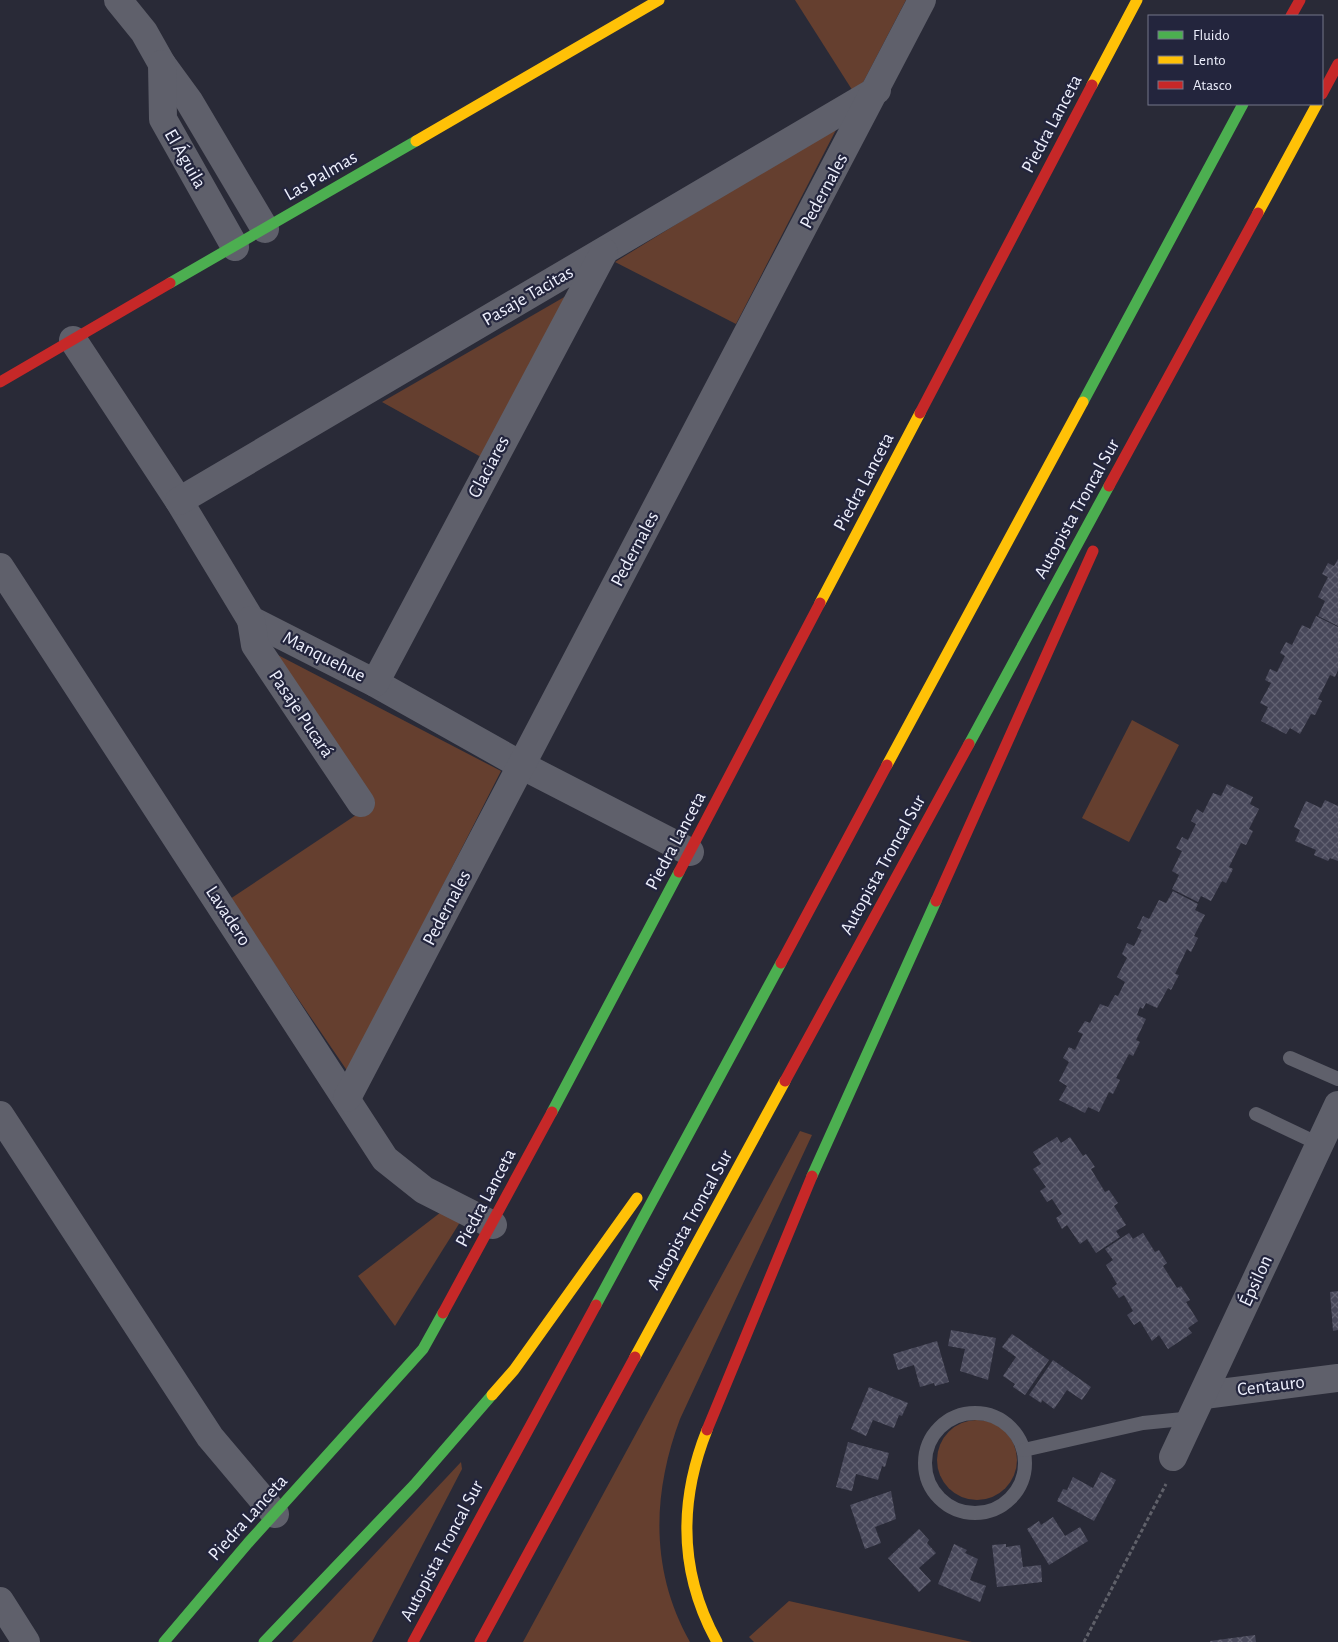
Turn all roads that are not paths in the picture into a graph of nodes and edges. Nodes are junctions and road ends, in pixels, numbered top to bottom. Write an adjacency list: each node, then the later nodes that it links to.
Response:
1 (118, 0): 7 (street, El Águila)
2 (659, 0): 13 (main road, Las Palmas)
3 (922, 0): 9 (street, Pedernales)
4 (1137, 0): 27 (main road, Piedra Lanceta)
5 (1300, 0): 6 (main road)
6 (1292, 15)
7 (162, 64): 13 (street, El Águila); 14 (street, El Águila)
8 (1338, 64): 10 (main road)
9 (877, 90): 15 (street, Pasaje Tacitas); 25 (street, Pedernales)
10 (1323, 92)
11 (1242, 105): 30 (main road, Autopista Troncal Sur)
12 (1316, 105): 17 (main road, Autopista Troncal Sur)
13 (265, 229): 14 (main road, Las Palmas)
14 (235, 247): 16 (main road, Las Palmas)
15 (604, 252): 20 (street, Pasaje Tacitas); 24 (street, Glaciares)
16 (72, 340): 18 (main road, Las Palmas); 20 (street)
17 (1180, 355): 19 (main road); 47 (main road, Autopista Troncal Sur)
18 (0, 382)
19 (1120, 491)
20 (179, 501): 23 (street)
21 (1099, 536): 48 (main road)
22 (0, 567): 31 (street, Lavadero)
23 (251, 620): 24 (street, Manquehue); 26 (street, Pasaje Pucará)
24 (375, 683): 25 (street, Manquehue)
25 (521, 765): 27 (street, Manquehue); 31 (street, Pedernales)
26 (362, 803)
27 (690, 852): 36 (main road, Piedra Lanceta)
28 (1290, 1058): 29 (lane)
29 (1338, 1079)
30 (710, 1095): 45 (main road); 46 (main road, Autopista Troncal Sur)
31 (347, 1098): 36 (street, Lavadero)
32 (1338, 1105): 35 (street, Épsilon)
33 (1256, 1114): 35 (lane)
34 (0, 1115): 41 (street)
35 (1319, 1144): 38 (street, Épsilon)
36 (493, 1225): 41 (main road, Piedra Lanceta)
37 (1338, 1378): 38 (street, Centauro)
38 (1198, 1406): 39 (lane); 40 (street, Épsilon)
39 (1024, 1450): 39 (lane)
40 (1173, 1457)
41 (275, 1514): 44 (main road, Piedra Lanceta)
42 (0, 1601): 43 (street)
43 (26, 1642)
44 (164, 1642)
45 (264, 1642)
46 (413, 1642)
47 (480, 1642)
48 (717, 1642)

